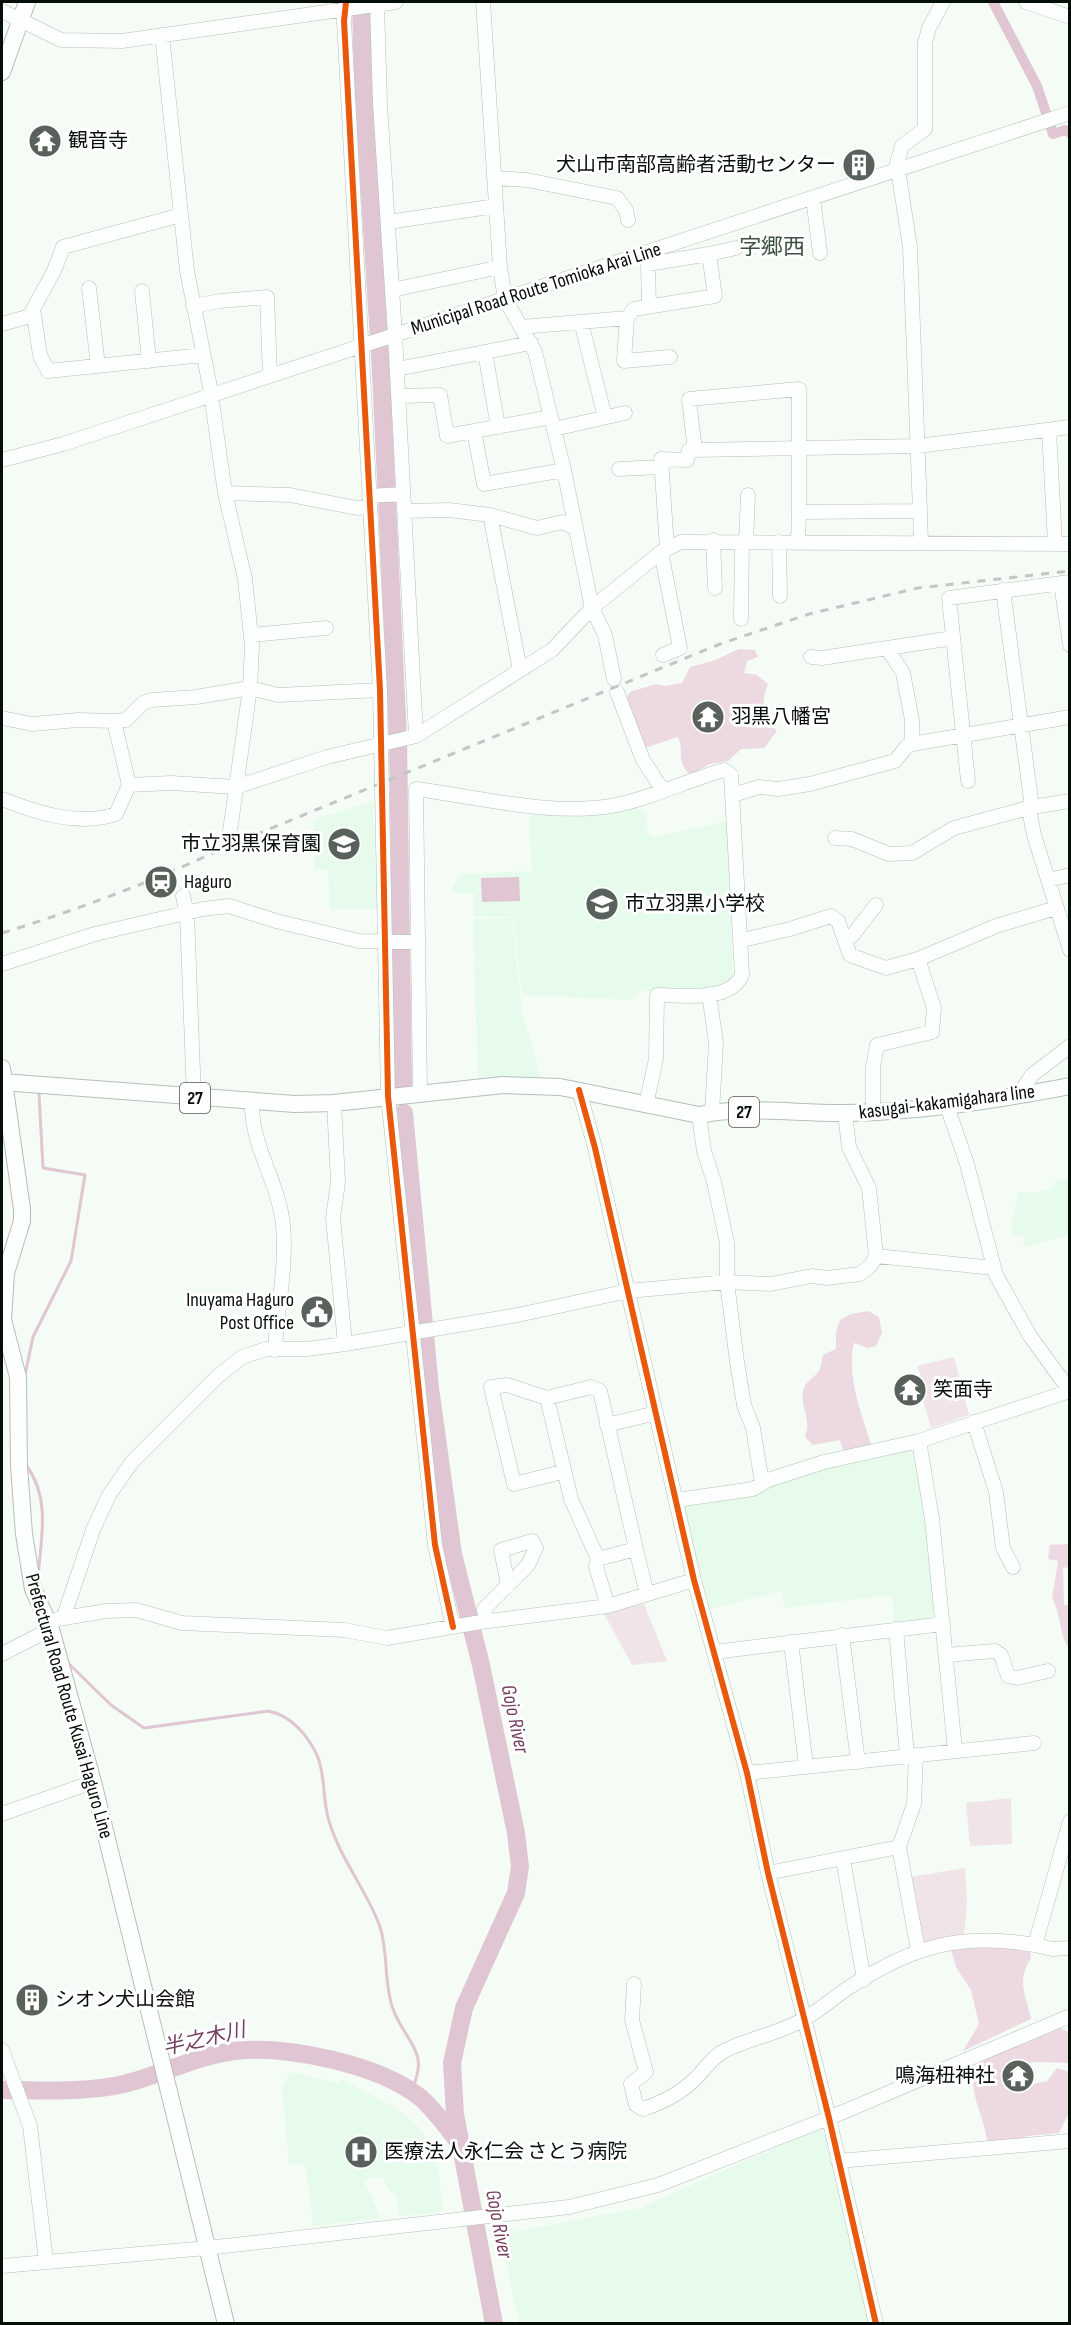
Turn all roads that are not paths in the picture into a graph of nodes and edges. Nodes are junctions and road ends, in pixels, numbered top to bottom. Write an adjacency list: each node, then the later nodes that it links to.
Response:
1 (27, 2): 10 (main road)
2 (396, 2): 7 (street)
3 (483, 2): 15 (street)
4 (943, 2): 14 (street)
5 (1026, 2): 9 (street)
6 (345, 5): 7 (street); 11 (street); 39 (street)
7 (377, 5): 20 (street)
8 (2, 11): 10 (street)
9 (1070, 17)
10 (21, 23): 11 (street); 12 (main road)
11 (162, 36): 18 (street)
12 (2, 72)
13 (1070, 113): 14 (street, Municipal Road Route Tomioka Arai Line)
14 (898, 170): 16 (street, Municipal Road Route Tomioka Arai Line); 56 (street)
15 (495, 178): 17 (street); 19 (street)
16 (813, 198): 22 (street); 24 (street, Municipal Road Route Tomioka Arai Line)
17 (496, 206): 20 (street); 25 (street)
18 (181, 215): 30 (street); 32 (street)
19 (628, 220)
20 (388, 222): 27 (street)
21 (736, 248): 23 (street)
22 (820, 253)
23 (709, 254): 24 (street); 31 (street)
24 (646, 258): 29 (street, Municipal Road Route Tomioka Arai Line); 31 (street)
25 (500, 267): 27 (street); 29 (street)
26 (89, 288): 44 (street)
27 (392, 290): 37 (street)
28 (142, 291): 43 (street)
29 (505, 299): 36 (street); 37 (street, Municipal Road Route Tomioka Arai Line)
30 (194, 306): 41 (street); 46 (street)
31 (649, 306): 33 (street)
32 (34, 315): 35 (street); 44 (street)
33 (627, 318): 34 (street); 42 (street)
34 (581, 322): 36 (street); 50 (street)
35 (2, 324)
36 (521, 327): 38 (street)
37 (395, 335): 39 (street, Municipal Road Route Tomioka Arai Line); 45 (street)
38 (531, 343): 40 (street); 51 (street)
39 (362, 346): 46 (street, Municipal Road Route Tomioka Arai Line); 66 (street)
40 (485, 352): 45 (street); 52 (street)
41 (203, 355): 43 (street); 47 (street)
42 (670, 357)
43 (149, 361): 44 (street)
44 (98, 366)
45 (397, 369): 48 (street)
46 (270, 376): 47 (street, Municipal Road Route Tomioka Arai Line)
47 (210, 395): 59 (street, Municipal Road Route Tomioka Arai Line); 63 (street)
48 (398, 396): 55 (street); 64 (street)
49 (625, 413): 50 (street)
50 (605, 417): 51 (street)
51 (553, 423): 52 (street); 62 (street)
52 (498, 427): 55 (street)
53 (1070, 427): 54 (street)
54 (1049, 430): 56 (street); 77 (street)
55 (474, 431): 62 (street)
56 (918, 446): 57 (street); 68 (street)
57 (799, 449): 58 (street); 58 (street); 69 (street)
58 (695, 450): 60 (street)
59 (2, 460)
60 (662, 467): 61 (street); 79 (street)
61 (619, 469)
62 (564, 470): 71 (street)
63 (225, 493): 66 (street); 87 (street)
64 (403, 494): 66 (street); 67 (street)
65 (748, 495): 73 (street)
66 (370, 502): 95 (street)
67 (404, 511): 70 (street); 101 (street)
68 (920, 511): 69 (street); 76 (street)
69 (799, 512): 75 (street)
70 (490, 515): 71 (street); 93 (street)
71 (576, 528): 84 (street)
72 (713, 540): 73 (street); 79 (street); 81 (street)
73 (744, 542): 74 (street); 85 (street)
74 (779, 542): 75 (street); 83 (street)
75 (798, 543): 76 (street)
76 (921, 543): 77 (street)
77 (1055, 543): 78 (street)
78 (1070, 544)
79 (664, 550): 84 (street); 91 (street)
80 (1065, 582): 82 (street); 89 (street)
81 (716, 588)
82 (1003, 590): 88 (street); 99 (street)
83 (780, 596)
84 (592, 608): 93 (street); 107 (street)
85 (741, 619)
86 (326, 628): 87 (street)
87 (251, 635): 94 (street)
88 (953, 638): 90 (street); 100 (street)
89 (1070, 645)
90 (887, 648): 92 (street); 103 (street)
91 (663, 655)
92 (811, 657)
93 (520, 670): 101 (street)
94 (250, 688): 95 (street); 98 (street); 106 (street)
95 (380, 690): 102 (street)
96 (1070, 717): 99 (street)
97 (2, 718): 98 (street)
98 (114, 722): 105 (street)
99 (1020, 725): 100 (street); 111 (street)
100 (962, 734): 103 (street); 104 (street)
101 (413, 737): 102 (street)
102 (383, 743): 106 (street); 122 (street)
103 (912, 744): 108 (street)
104 (968, 781)
105 (129, 785): 106 (street); 109 (street)
106 (236, 787): 112 (street)
107 (662, 789): 108 (street); 123 (street)
108 (733, 795): 120 (street)
109 (2, 799)
110 (1070, 801): 111 (street)
111 (1030, 808): 113 (street); 115 (street)
112 (229, 838)
113 (835, 838)
114 (1070, 875): 115 (street)
115 (1048, 880): 118 (street)
116 (183, 896): 119 (street)
117 (876, 904): 121 (street)
118 (1056, 908): 124 (street); 125 (street)
119 (187, 914): 122 (street); 126 (street); 135 (street)
120 (742, 940): 121 (street); 127 (street)
121 (844, 940): 125 (street)
122 (386, 942): 123 (street); 133 (street)
123 (417, 942): 132 (street)
124 (1070, 950)
125 (918, 959): 140 (street)
126 (2, 964)
127 (709, 994): 138 (street); 141 (street)
128 (1070, 1046): 134 (street)
129 (2, 1077): 135 (main road, kasugai-kakamigahara line / 27); 147 (main road, Prefectural Road Route Kusai Haguro Line)
130 (1070, 1086): 134 (main road, kasugai-kakamigahara line / 27)
131 (579, 1090): 132 (main road, kasugai-kakamigahara line / 27); 138 (main road, kasugai-kakamigahara line / 27); 146 (street)
132 (420, 1092): 133 (main road, kasugai-kakamigahara line / 27)
133 (388, 1096): 137 (main road, kasugai-kakamigahara line / 27); 148 (street)
134 (1018, 1096): 139 (main road, kasugai-kakamigahara line / 27)
135 (194, 1098): 136 (main road, kasugai-kakamigahara line / 27)
136 (252, 1101): 137 (main road, kasugai-kakamigahara line / 27); 150 (street)
137 (334, 1103): 149 (street)
138 (646, 1105): 141 (main road, kasugai-kakamigahara line / 27)
139 (947, 1106): 140 (main road, kasugai-kakamigahara line / 27); 144 (street)
140 (873, 1112): 142 (main road, kasugai-kakamigahara line / 27)
141 (706, 1114): 142 (main road, kasugai-kakamigahara line / 27); 145 (street)
142 (845, 1114): 143 (street)
143 (876, 1256): 144 (street); 145 (street)
144 (994, 1268): 151 (street)
145 (727, 1282): 146 (street); 158 (street)
146 (628, 1291): 148 (street); 153 (street)
147 (2, 1320): 170 (main road, Prefectural Road Route Kusai Haguro Line)
148 (413, 1332): 149 (street); 171 (street)
149 (345, 1344): 150 (street)
150 (275, 1350): 167 (street)
151 (1070, 1391): 154 (street)
152 (547, 1398): 155 (street); 157 (street); 157 (street)
153 (656, 1413): 155 (street); 159 (street)
154 (974, 1422): 156 (street); 162 (street)
155 (607, 1425): 160 (street)
156 (919, 1441): 158 (street); 169 (street)
157 (562, 1472): 161 (street)
158 (762, 1483): 159 (street)
159 (677, 1500): 163 (street)
160 (636, 1549): 161 (street); 165 (street)
161 (598, 1559): 166 (street)
162 (1013, 1567)
163 (694, 1580): 165 (street); 175 (street)
164 (508, 1585): 168 (street)
165 (647, 1594): 166 (street)
166 (608, 1606): 168 (street)
167 (64, 1616): 170 (street); 171 (street)
168 (484, 1622): 171 (street)
169 (943, 1624): 172 (street); 177 (street)
170 (49, 1626): 176 (street); 185 (main road, Prefectural Road Route Kusai Haguro Line)
171 (456, 1626)
172 (896, 1629): 173 (street); 181 (street)
173 (842, 1635): 174 (street); 182 (street)
174 (791, 1641): 175 (street); 183 (street)
175 (714, 1652): 184 (street)
176 (2, 1654)
177 (946, 1655): 178 (street); 180 (street)
178 (1048, 1671)
179 (1034, 1743): 180 (street)
180 (955, 1750): 181 (street)
181 (912, 1756): 182 (street); 188 (street)
182 (858, 1762): 183 (street)
183 (806, 1766): 184 (street)
184 (747, 1773): 190 (street)
185 (93, 1782): 186 (street); 202 (main road, Prefectural Road Route Kusai Haguro Line)
186 (2, 1814)
187 (1070, 1821): 191 (street)
188 (899, 1847): 189 (street); 193 (street)
189 (843, 1859): 190 (street); 194 (street)
190 (768, 1873): 197 (street)
191 (1035, 1945): 192 (street); 193 (street)
192 (1070, 1948)
193 (918, 1950): 194 (street)
194 (864, 1980): 197 (street)
195 (634, 1983): 197 (street)
196 (1070, 2016): 199 (street)
197 (805, 2019): 199 (street)
198 (2, 2050): 203 (street)
199 (829, 2118): 201 (street); 202 (street)
200 (1070, 2141): 201 (street)
201 (838, 2162): 206 (street)
202 (207, 2248): 203 (street); 205 (main road, Prefectural Road Route Kusai Haguro Line)
203 (46, 2261): 204 (street)
204 (2, 2266)
205 (226, 2324)
206 (876, 2324)

